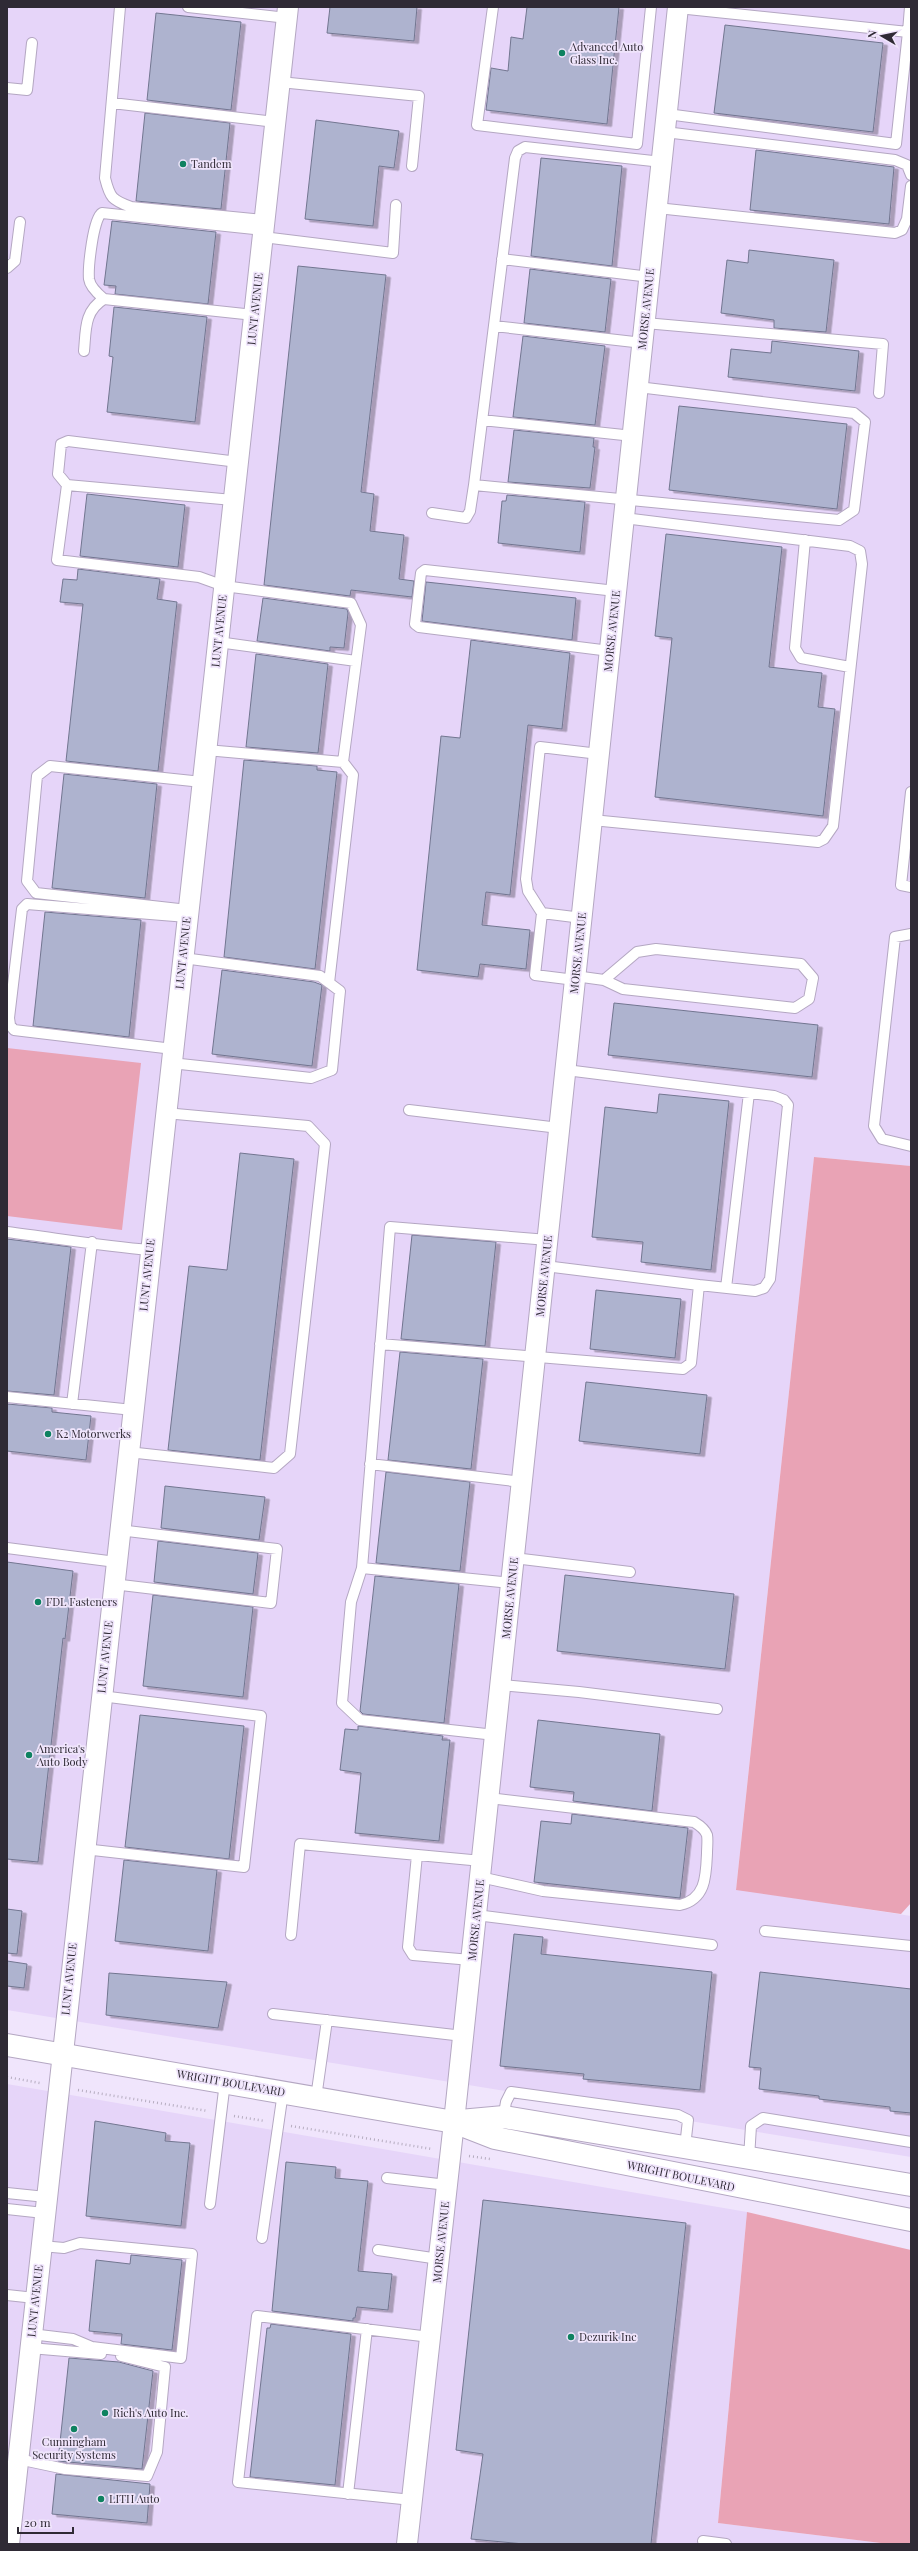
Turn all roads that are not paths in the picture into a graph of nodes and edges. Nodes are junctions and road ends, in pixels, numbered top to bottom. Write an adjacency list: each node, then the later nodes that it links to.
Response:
1 (120, 7): 13 (lane)
2 (188, 7): 8 (lane)
3 (493, 7): 4 (lane)
4 (651, 7)
5 (678, 7): 7 (lane); 15 (street, MORSE AVENUE)
6 (910, 7): 9 (lane)
7 (751, 11): 9 (lane)
8 (287, 12): 11 (street, LUNT AVENUE)
9 (908, 32): 15 (lane)
10 (32, 43): 12 (lane)
11 (280, 82): 14 (street, LUNT AVENUE); 17 (lane)
12 (7, 88)
13 (112, 103): 14 (lane); 23 (lane)
14 (275, 122): 23 (street, LUNT AVENUE)
15 (666, 123): 16 (street, MORSE AVENUE); 18 (lane)
16 (662, 162): 21 (street, MORSE AVENUE); 24 (lane)
17 (412, 166)
18 (911, 176)
19 (911, 186): 21 (lane)
20 (396, 205): 23 (lane)
21 (657, 208): 26 (street, MORSE AVENUE)
22 (20, 222): 25 (lane)
23 (263, 229): 27 (lane); 28 (street, LUNT AVENUE)
24 (502, 259): 26 (lane); 30 (lane)
25 (7, 268)
26 (650, 277): 29 (street, MORSE AVENUE)
27 (104, 299): 28 (lane); 32 (lane)
28 (254, 315): 37 (street, LUNT AVENUE)
29 (645, 323): 31 (street, MORSE AVENUE); 34 (lane)
30 (494, 326): 31 (lane); 35 (lane)
31 (643, 343): 33 (street, MORSE AVENUE)
32 (84, 351)
33 (638, 387): 36 (street, MORSE AVENUE); 41 (lane)
34 (879, 393)
35 (482, 420): 36 (lane); 38 (lane)
36 (633, 436): 41 (street, MORSE AVENUE)
37 (238, 462): 39 (lane); 40 (street, LUNT AVENUE)
38 (474, 484): 41 (lane); 42 (lane)
39 (66, 485): 40 (lane); 44 (lane)
40 (233, 500): 44 (street, LUNT AVENUE)
41 (625, 509): 43 (lane); 45 (street, MORSE AVENUE)
42 (432, 513)
43 (805, 540): 49 (lane); 49 (lane)
44 (224, 586): 46 (street, LUNT AVENUE); 48 (lane)
45 (616, 591): 47 (street, MORSE AVENUE); 47 (lane)
46 (218, 642): 48 (lane); 50 (street, LUNT AVENUE)
47 (610, 651): 51 (street, MORSE AVENUE)
48 (356, 661): 52 (lane)
49 (850, 666): 55 (lane)
50 (206, 750): 52 (lane); 53 (street, LUNT AVENUE)
51 (599, 754): 55 (street, MORSE AVENUE); 58 (lane)
52 (343, 762): 64 (lane)
53 (202, 782): 57 (street, LUNT AVENUE); 57 (lane)
54 (911, 792): 56 (lane)
55 (592, 820): 59 (street, MORSE AVENUE)
56 (911, 886)
57 (187, 913): 61 (street, LUNT AVENUE); 65 (lane)
58 (542, 914): 59 (lane); 62 (lane)
59 (582, 918): 62 (street, MORSE AVENUE)
60 (911, 934): 71 (lane)
61 (183, 958): 64 (lane); 65 (street, LUNT AVENUE)
62 (575, 978): 63 (lane); 66 (street, MORSE AVENUE)
63 (604, 980): 63 (lane)
64 (329, 983): 65 (lane)
65 (172, 1056): 69 (street, LUNT AVENUE)
66 (566, 1070): 67 (lane); 70 (street, MORSE AVENUE)
67 (749, 1093): 78 (lane); 78 (lane)
68 (409, 1110): 70 (lane)
69 (165, 1113): 75 (street, LUNT AVENUE); 84 (lane)
70 (559, 1128): 73 (street, MORSE AVENUE)
71 (911, 1146)
72 (7, 1232): 74 (lane)
73 (548, 1240): 76 (street, MORSE AVENUE); 79 (lane)
74 (92, 1242): 75 (lane); 82 (lane)
75 (150, 1250): 83 (street, LUNT AVENUE)
76 (545, 1266): 77 (lane); 80 (street, MORSE AVENUE)
77 (699, 1285): 78 (lane); 80 (lane)
78 (726, 1288)
79 (380, 1344): 80 (lane); 85 (lane)
80 (535, 1357): 86 (street, MORSE AVENUE)
81 (7, 1397): 82 (lane)
82 (72, 1404): 83 (lane)
83 (132, 1410): 84 (street, LUNT AVENUE)
84 (128, 1452): 87 (street, LUNT AVENUE)
85 (370, 1464): 86 (lane); 91 (lane)
86 (522, 1482): 89 (street, MORSE AVENUE)
87 (119, 1530): 90 (street, LUNT AVENUE); 94 (lane)
88 (7, 1548): 90 (lane)
89 (514, 1558): 92 (lane); 93 (street, MORSE AVENUE)
90 (116, 1562): 94 (street, LUNT AVENUE)
91 (362, 1568): 93 (lane); 98 (lane)
92 (630, 1572)
93 (512, 1583): 95 (street, MORSE AVENUE)
94 (113, 1584): 96 (street, LUNT AVENUE)
95 (500, 1685): 97 (lane); 98 (street, MORSE AVENUE)
96 (101, 1696): 100 (street, LUNT AVENUE); 100 (lane)
97 (717, 1709)
98 (495, 1736): 99 (street, MORSE AVENUE)
99 (488, 1798): 102 (street, MORSE AVENUE); 102 (lane)
100 (84, 1849): 113 (street, LUNT AVENUE)
101 (417, 1855): 102 (lane); 105 (lane); 108 (lane)
102 (481, 1869): 103 (street, MORSE AVENUE)
103 (476, 1915): 106 (lane); 108 (street, MORSE AVENUE)
104 (764, 1931): 107 (lane)
105 (291, 1936)
106 (712, 1945)
107 (911, 1946)
108 (471, 1960): 111 (street, MORSE AVENUE)
109 (273, 2014): 110 (lane)
110 (327, 2020): 111 (lane); 116 (lane)
111 (463, 2036): 118 (street, MORSE AVENUE)
112 (7, 2045): 113 (street, WRIGHT BOULEVARD)
113 (61, 2054): 114 (street, WRIGHT BOULEVARD); 128 (street, LUNT AVENUE)
114 (225, 2082): 115 (street, WRIGHT BOULEVARD); 127 (lane)
115 (283, 2092): 116 (street, WRIGHT BOULEVARD); 131 (lane)
116 (316, 2098): 118 (street, WRIGHT BOULEVARD)
117 (504, 2117): 118 (street, WRIGHT BOULEVARD); 119 (lane); 121 (street, WRIGHT BOULEVARD); 121 (lane)
118 (454, 2122): 119 (street, WRIGHT BOULEVARD); 125 (street, MORSE AVENUE)
119 (501, 2138): 130 (street, WRIGHT BOULEVARD)
120 (911, 2142): 122 (lane)
121 (685, 2147): 122 (street, WRIGHT BOULEVARD)
122 (749, 2158): 124 (street, WRIGHT BOULEVARD)
123 (387, 2178): 125 (lane)
124 (911, 2184)
125 (447, 2185): 134 (street, MORSE AVENUE)
126 (7, 2192): 128 (lane)
127 (210, 2204)
128 (45, 2205): 129 (lane); 132 (street, LUNT AVENUE)
129 (7, 2209)
130 (911, 2220)
131 (262, 2238)
132 (41, 2246): 136 (street, LUNT AVENUE); 139 (lane)
133 (378, 2250): 134 (lane)
134 (439, 2258): 138 (street, MORSE AVENUE)
135 (7, 2295): 136 (lane)
136 (35, 2298): 139 (street, LUNT AVENUE)
137 (367, 2329): 138 (lane); 141 (lane); 141 (lane)
138 (430, 2337): 142 (street, MORSE AVENUE)
139 (30, 2341): 140 (street, LUNT AVENUE); 140 (lane)
140 (14, 2467): 144 (street, LUNT AVENUE)
141 (348, 2494): 142 (lane)
142 (412, 2500): 145 (street, MORSE AVENUE)
143 (703, 2541): 146 (lane)
144 (9, 2544)
145 (407, 2544)
146 (726, 2544)

